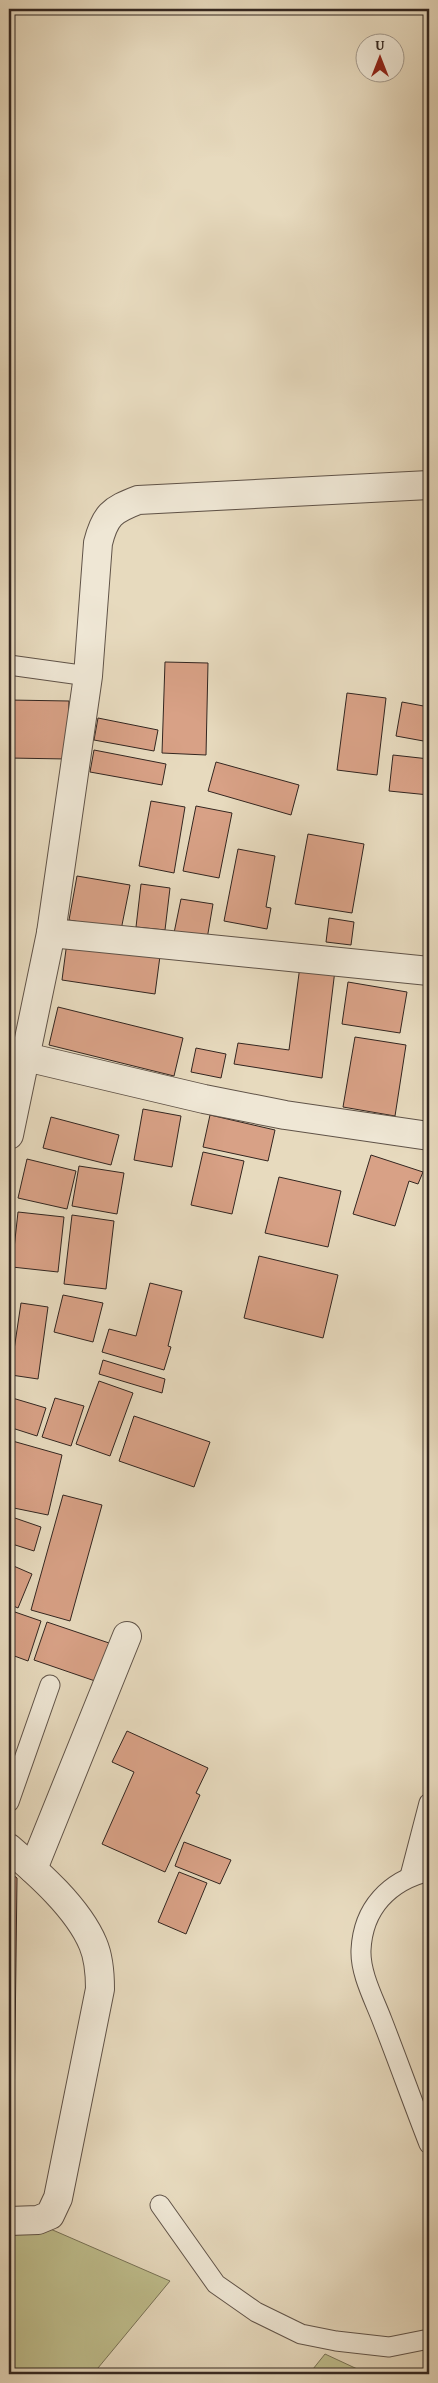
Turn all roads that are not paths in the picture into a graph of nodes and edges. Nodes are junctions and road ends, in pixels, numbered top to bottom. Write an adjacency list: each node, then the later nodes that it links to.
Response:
1 (429, 486): 3 (street)
2 (9, 665): 3 (lane)
3 (88, 676): 4 (street)
4 (52, 933): 5 (street); 6 (street)
5 (429, 971)
6 (17, 1054): 7 (street); 8 (street)
7 (9, 1135)
8 (429, 1136)
9 (127, 1636): 14 (street)
10 (50, 1685): 11 (lane)
11 (9, 1802)
12 (429, 1803): 16 (lane)
13 (9, 1848): 14 (street)
14 (33, 1869): 19 (street)
15 (429, 1871): 16 (lane)
16 (410, 1876): 17 (lane)
17 (429, 2144)
18 (160, 2205): 20 (lane)
19 (9, 2221)
20 (429, 2340)

